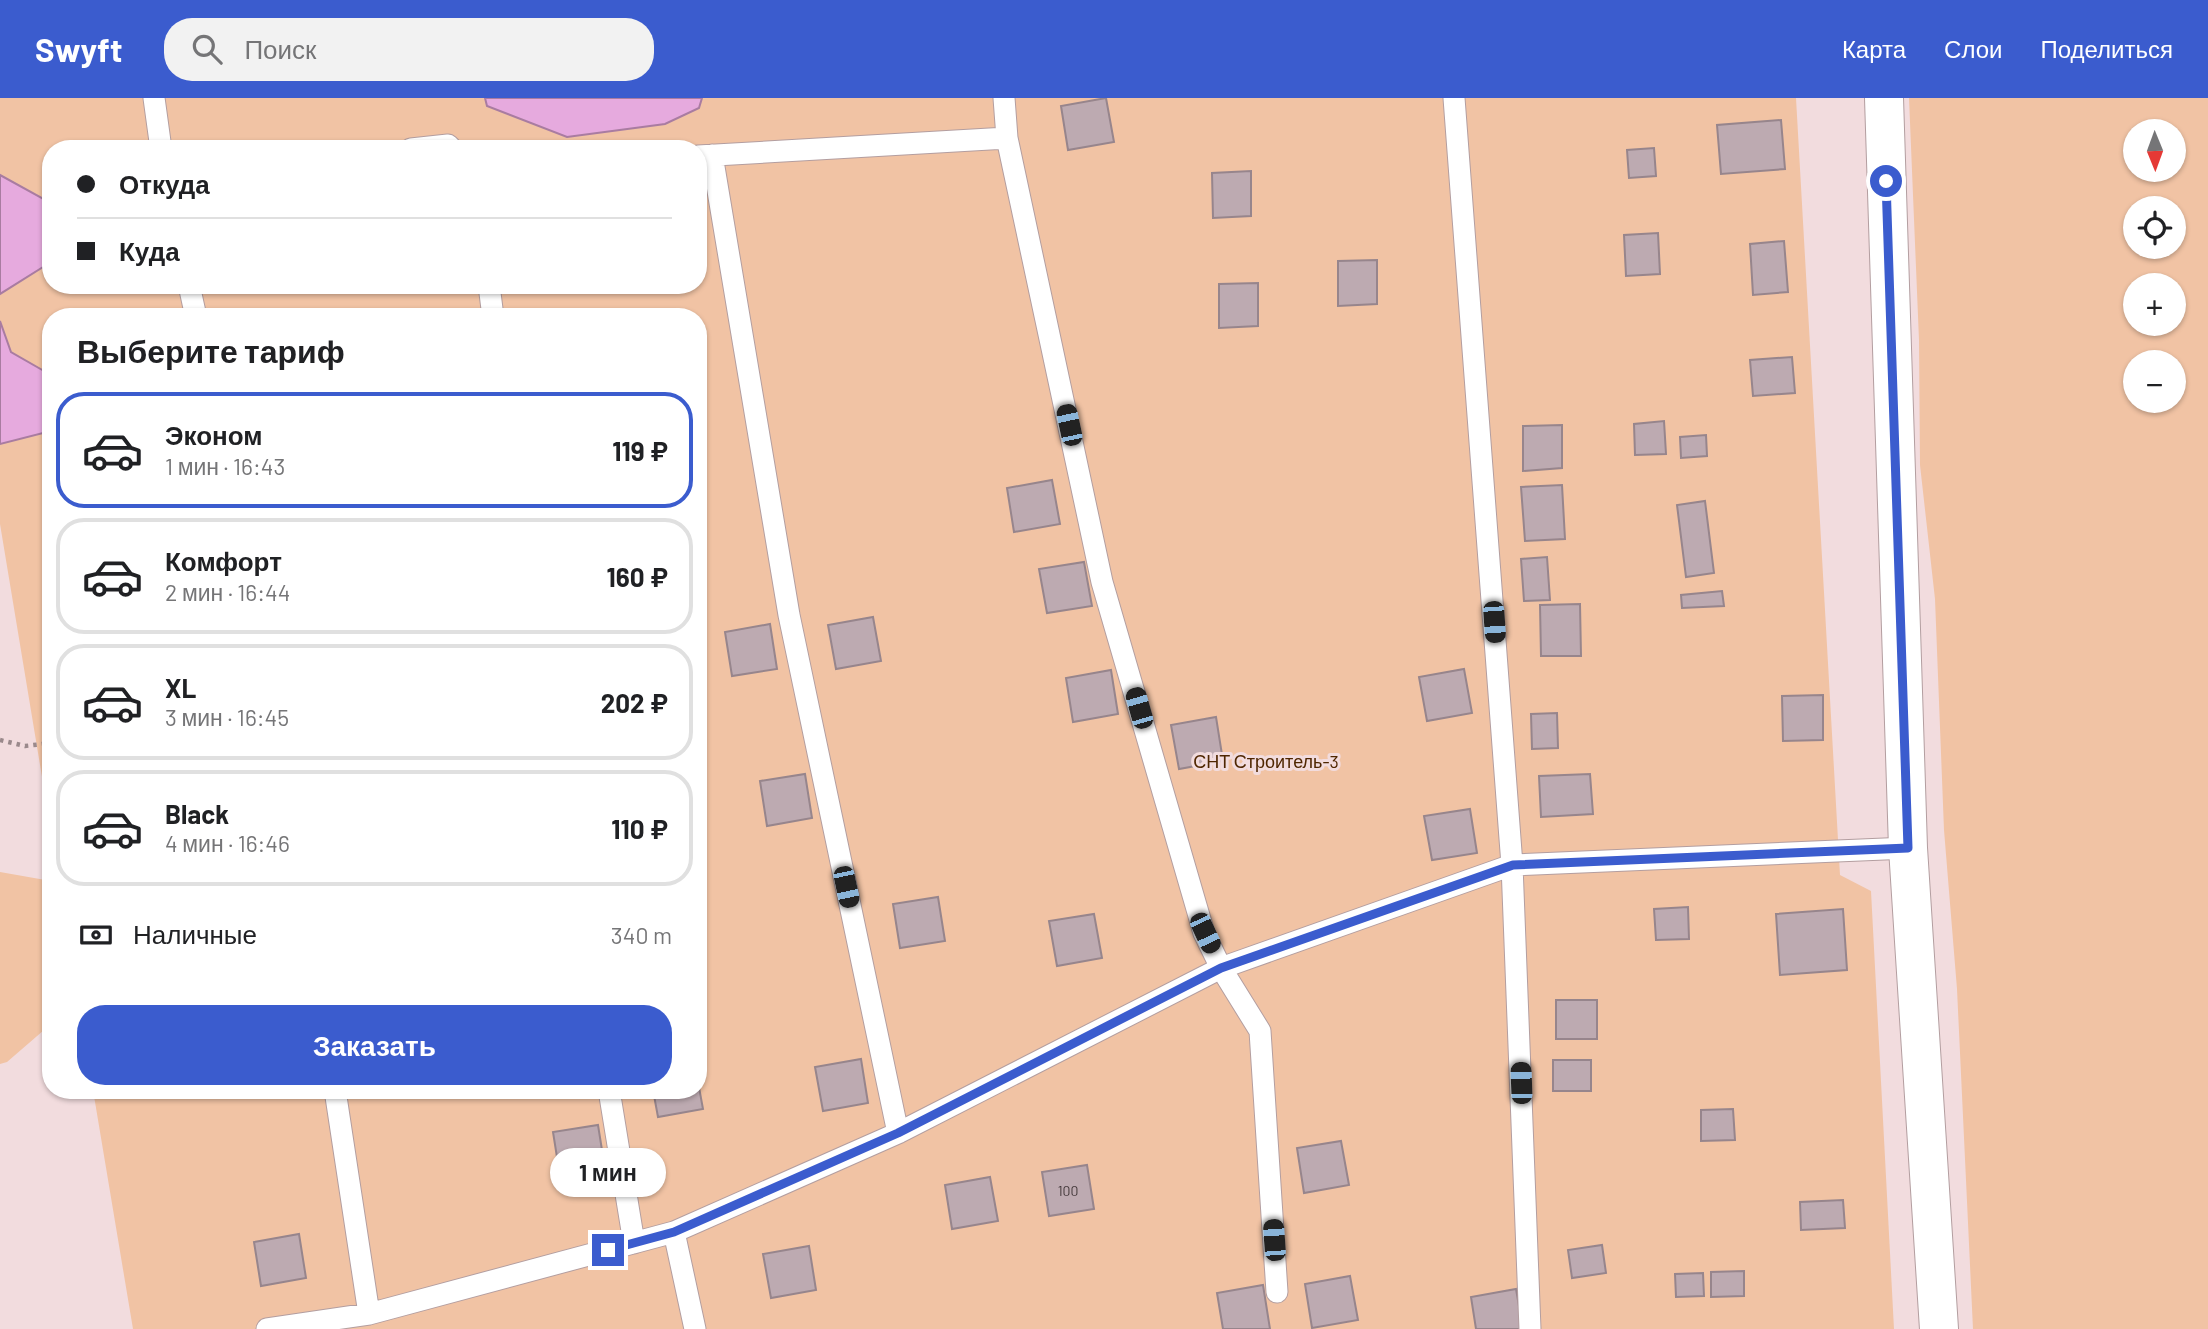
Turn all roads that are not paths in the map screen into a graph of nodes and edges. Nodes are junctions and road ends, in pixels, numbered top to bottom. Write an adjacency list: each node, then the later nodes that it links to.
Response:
1 (154, 98): 6 (lane)
2 (1004, 98): 5 (lane)
3 (1454, 98): 10 (lane)
4 (1884, 98): 9 (street)
5 (1007, 138): 7 (lane); 11 (lane)
6 (160, 140)
7 (707, 156)
8 (707, 167): 14 (lane)
9 (1908, 848): 10 (lane); 22 (street)
10 (1513, 865): 11 (lane); 21 (lane)
11 (1221, 968): 14 (lane); 17 (lane)
12 (336, 1099): 18 (lane)
13 (610, 1099): 16 (lane)
14 (898, 1133): 15 (lane)
15 (674, 1232): 16 (lane); 20 (lane)
16 (634, 1243): 18 (lane)
17 (1278, 1292)
18 (369, 1314): 19 (lane)
19 (267, 1329)
20 (695, 1329)
21 (1530, 1329)
22 (1939, 1329)

